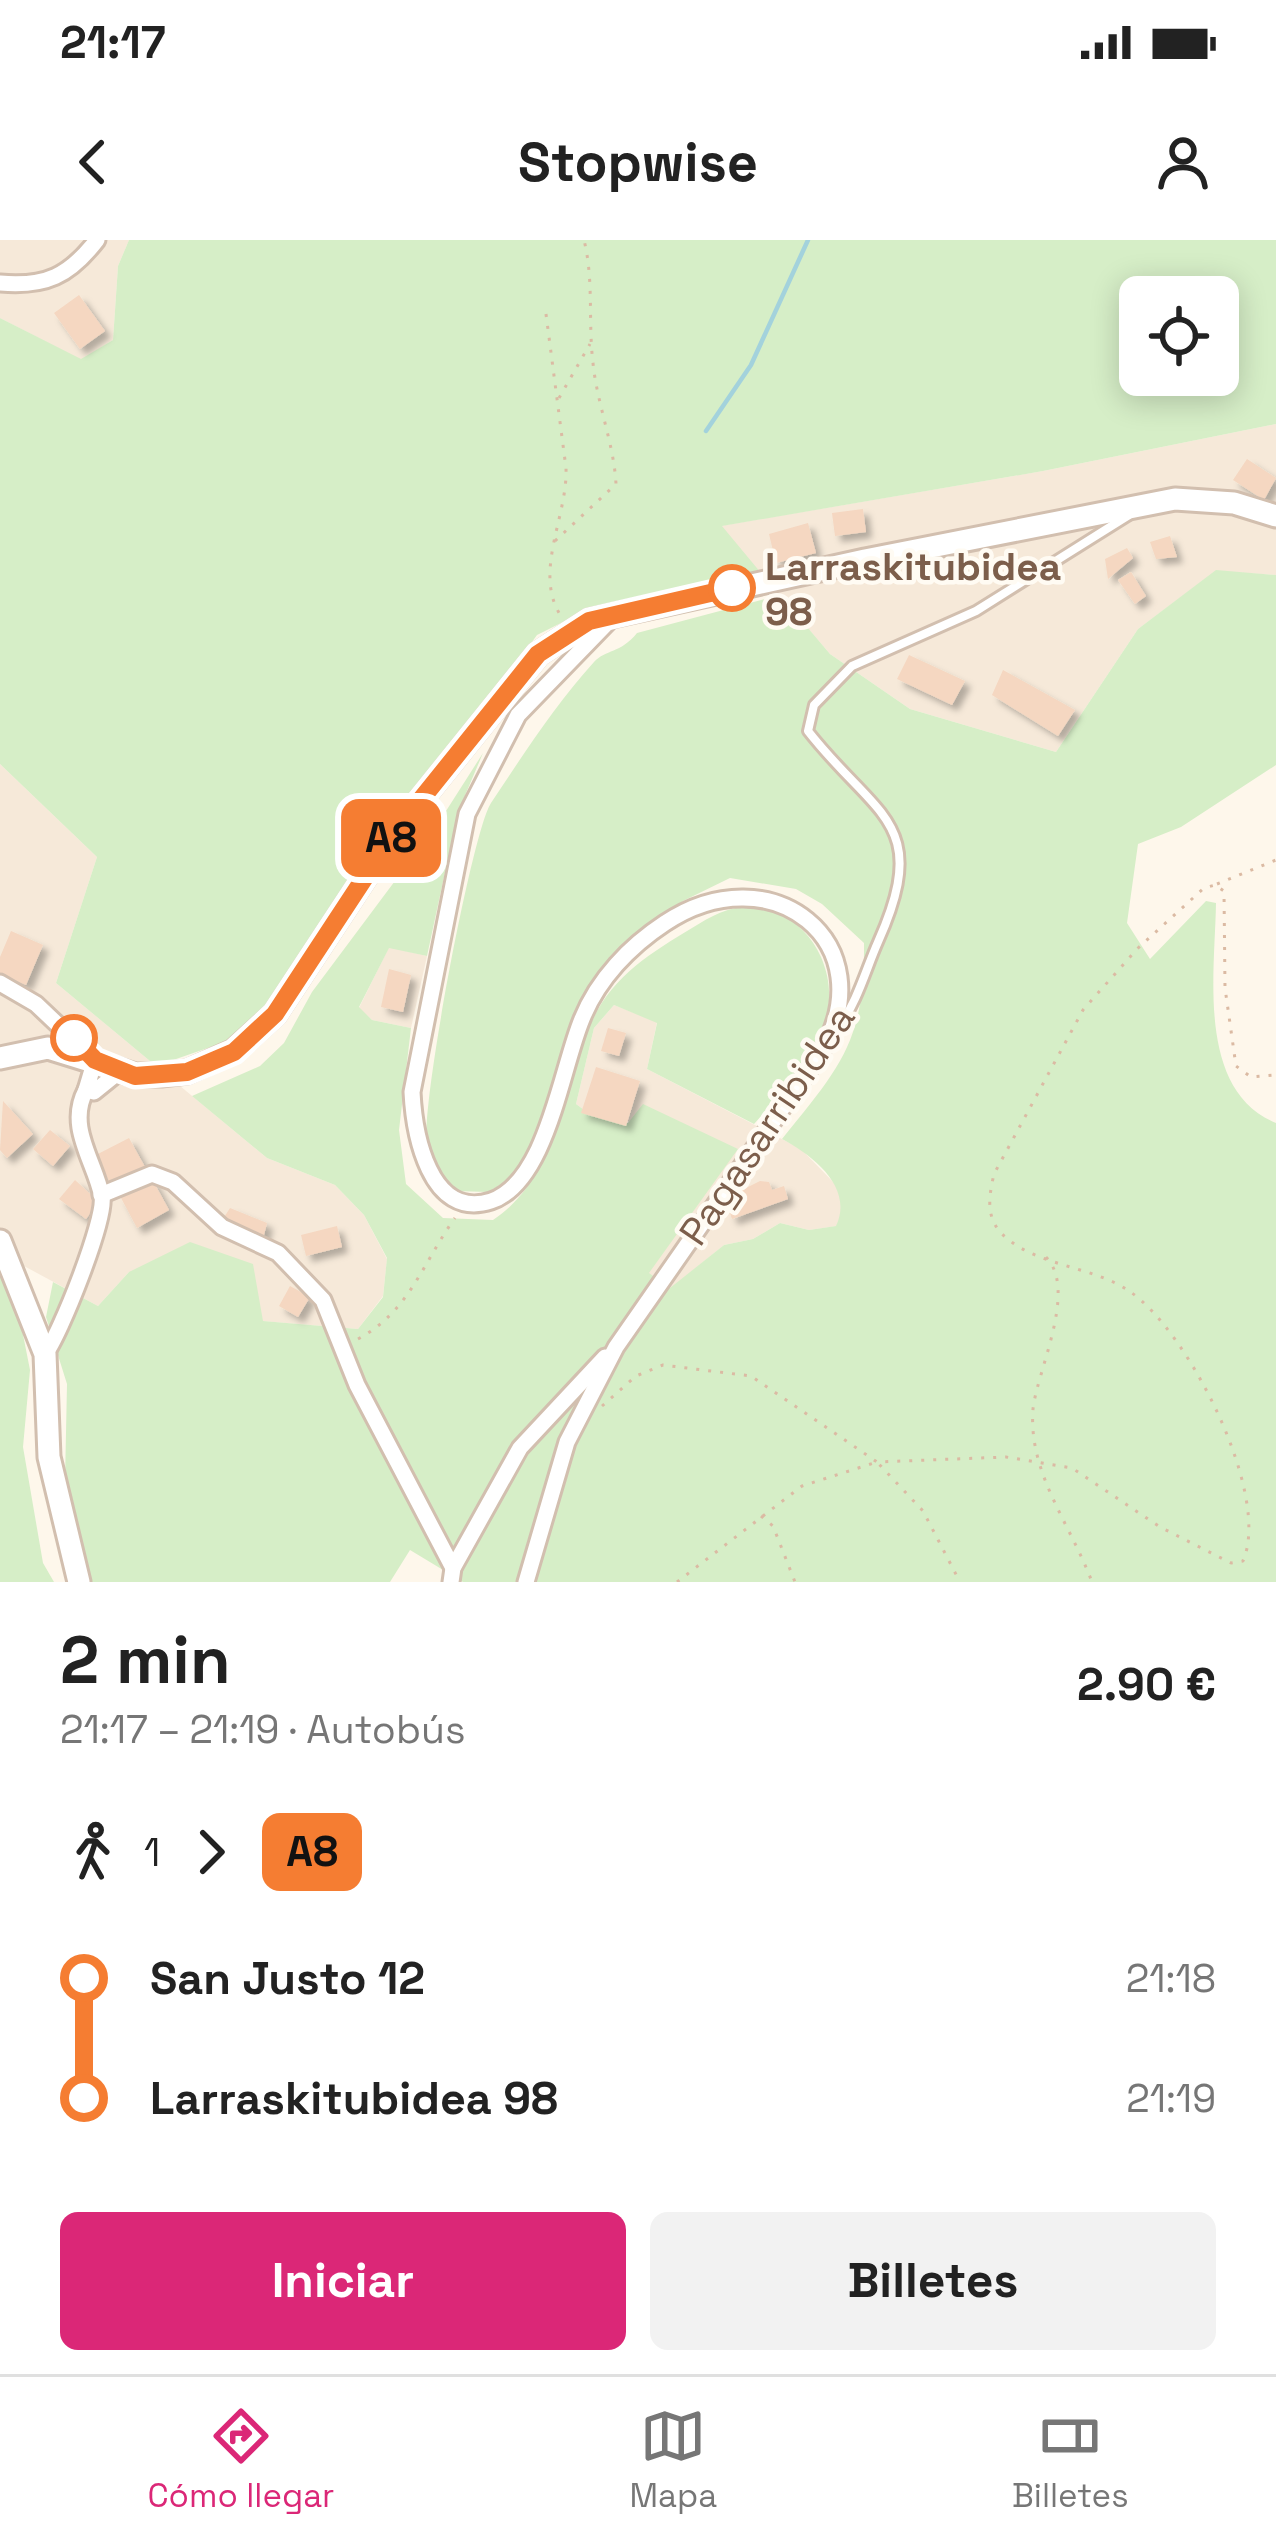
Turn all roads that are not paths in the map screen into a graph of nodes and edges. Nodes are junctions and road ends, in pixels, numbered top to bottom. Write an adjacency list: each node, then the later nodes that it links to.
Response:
1 (97, 240): 2 (street)
2 (0, 283)
3 (1146, 505): 4 (street); 5 (street); 7 (lane, Pagasarribidea)
4 (1276, 516)
5 (616, 614): 7 (street); 10 (street)
6 (0, 983): 9 (street)
7 (832, 1034): 14 (street, Pagasarribidea)
8 (0, 1058): 9 (street)
9 (95, 1060): 10 (street); 11 (street)
10 (120, 1071): 11 (street)
11 (86, 1090): 12 (street)
12 (101, 1195): 15 (street); 16 (street)
13 (0, 1240): 15 (street)
14 (616, 1347): 16 (street); 18 (street, Pagasarribidea)
15 (45, 1354): 17 (street)
16 (452, 1575)
17 (79, 1582)
18 (526, 1582)

